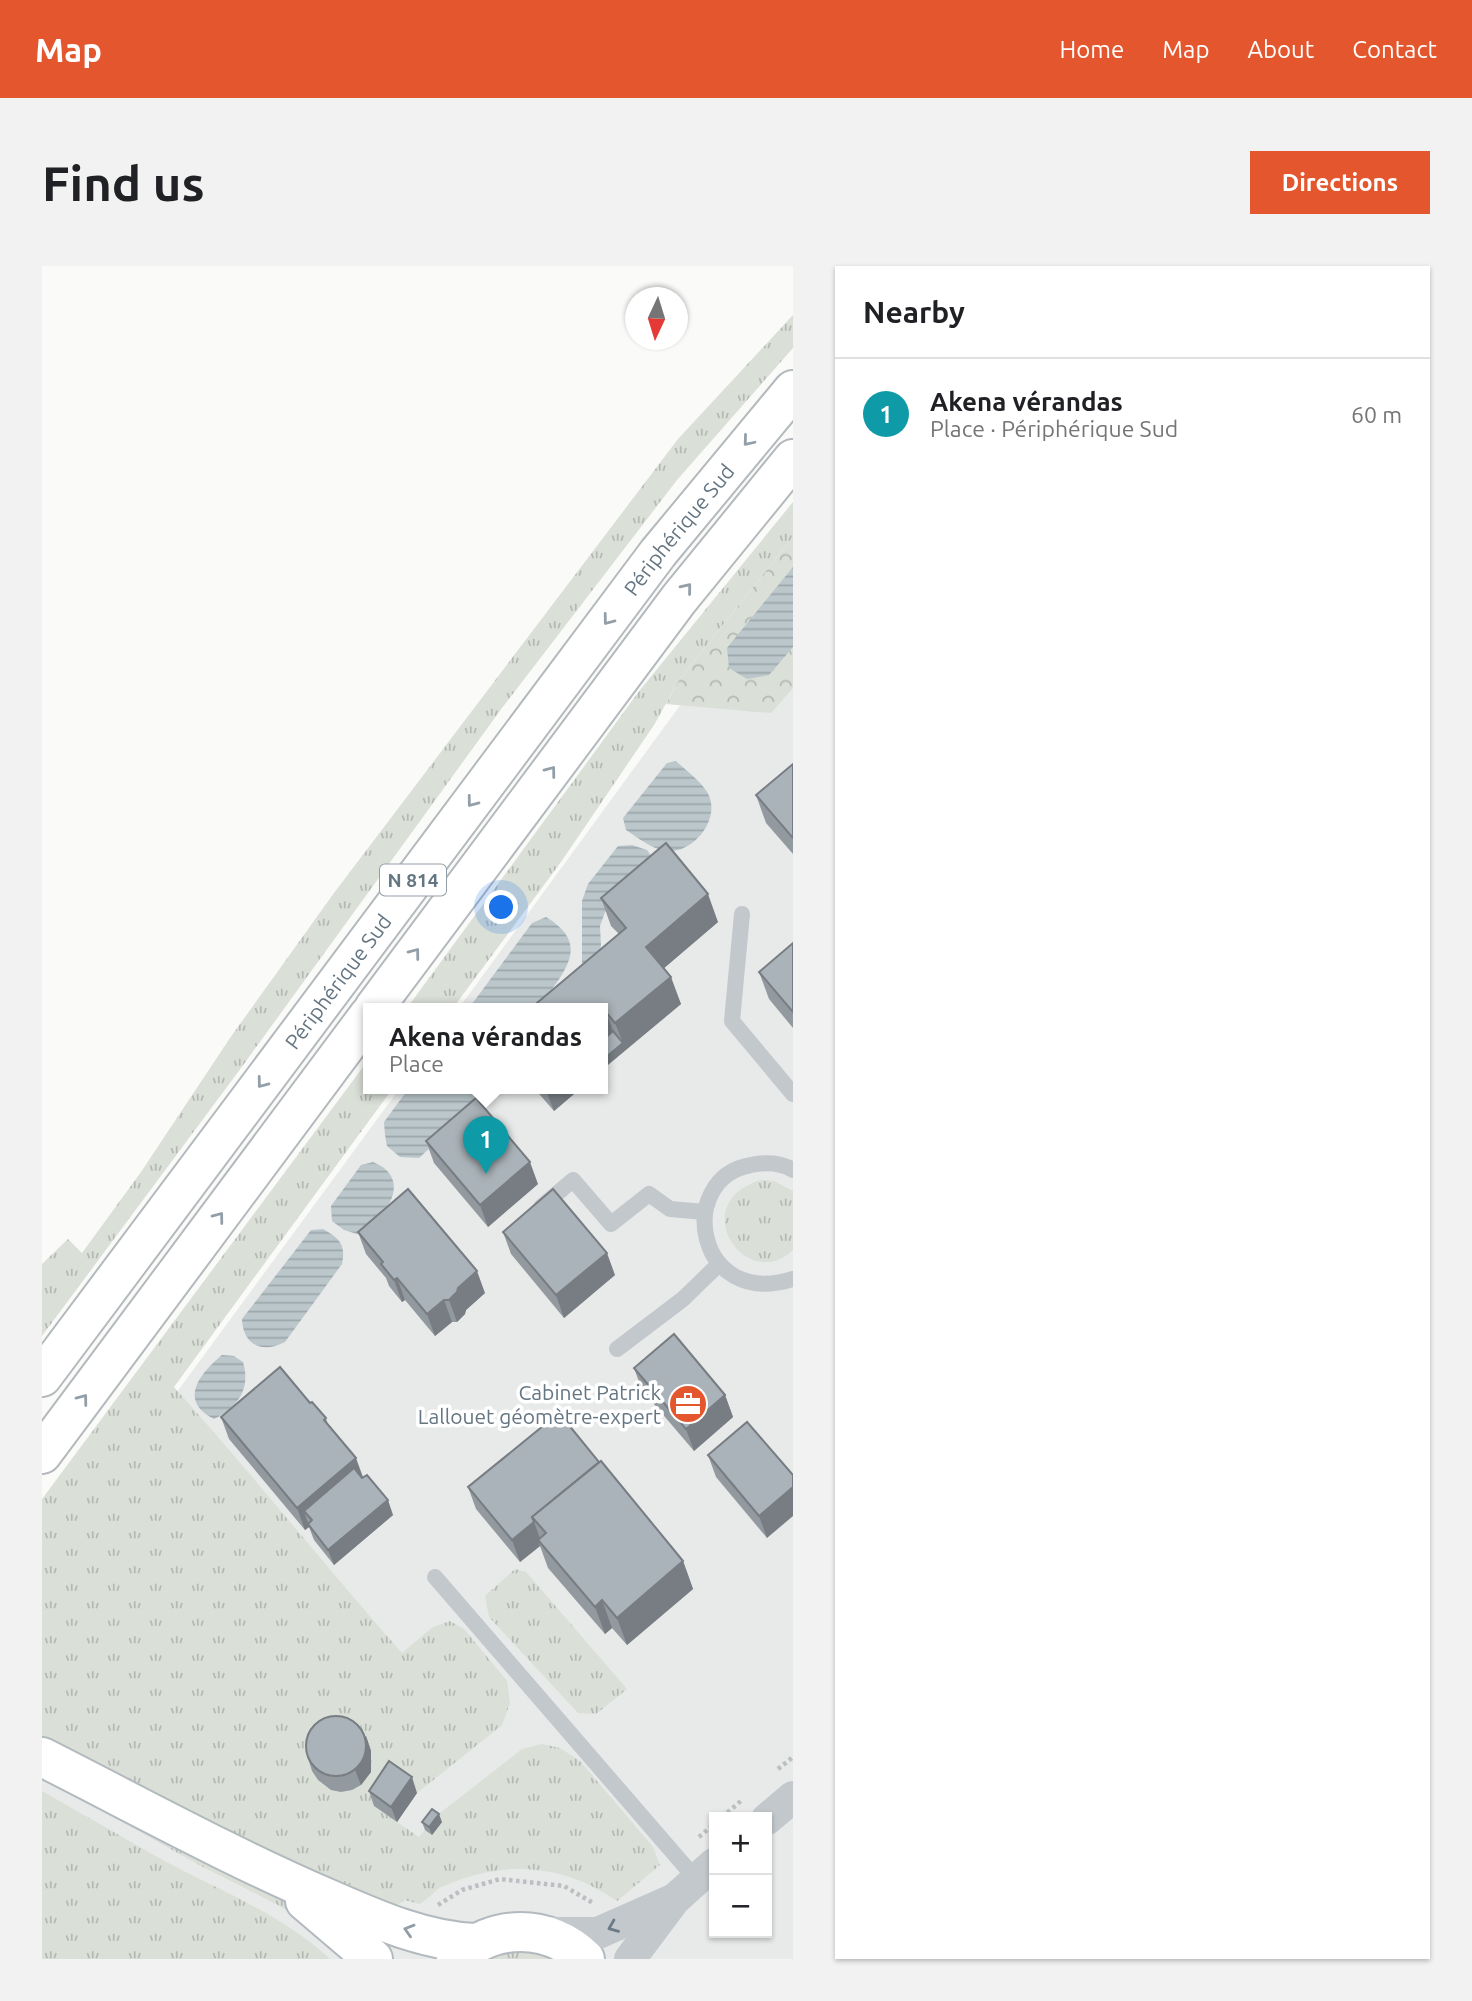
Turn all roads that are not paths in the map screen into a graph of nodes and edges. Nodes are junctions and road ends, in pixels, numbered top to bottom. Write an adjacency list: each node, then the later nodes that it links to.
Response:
1 (793, 390): 13 (main road, Périphérique Sud / N 814, one-way to 13)
2 (793, 459): 4 (main road, Périphérique Sud / N 814, one-way to 2)
3 (743, 914): 6 (lane)
4 (378, 1003)
5 (363, 1023): 14 (main road, one-way to 5)
6 (793, 1094)
7 (793, 1170): 8 (lane)
8 (705, 1212): 9 (lane); 10 (lane)
9 (528, 1217)
10 (719, 1264): 11 (lane); 12 (lane)
11 (793, 1279)
12 (617, 1349)
13 (42, 1377)
14 (42, 1454)
15 (435, 1577): 20 (lane)
16 (42, 1757): 19 (main road)
17 (793, 1797): 18 (street)
18 (772, 1815)
19 (274, 1875): 22 (main road, one-way to 19); 23 (main road)
20 (695, 1881): 21 (street, one-way to 21); 25 (street)
21 (533, 1932): 22 (main road); 24 (main road)
22 (466, 1951)
23 (373, 1959)
24 (585, 1959)
25 (630, 1959)

